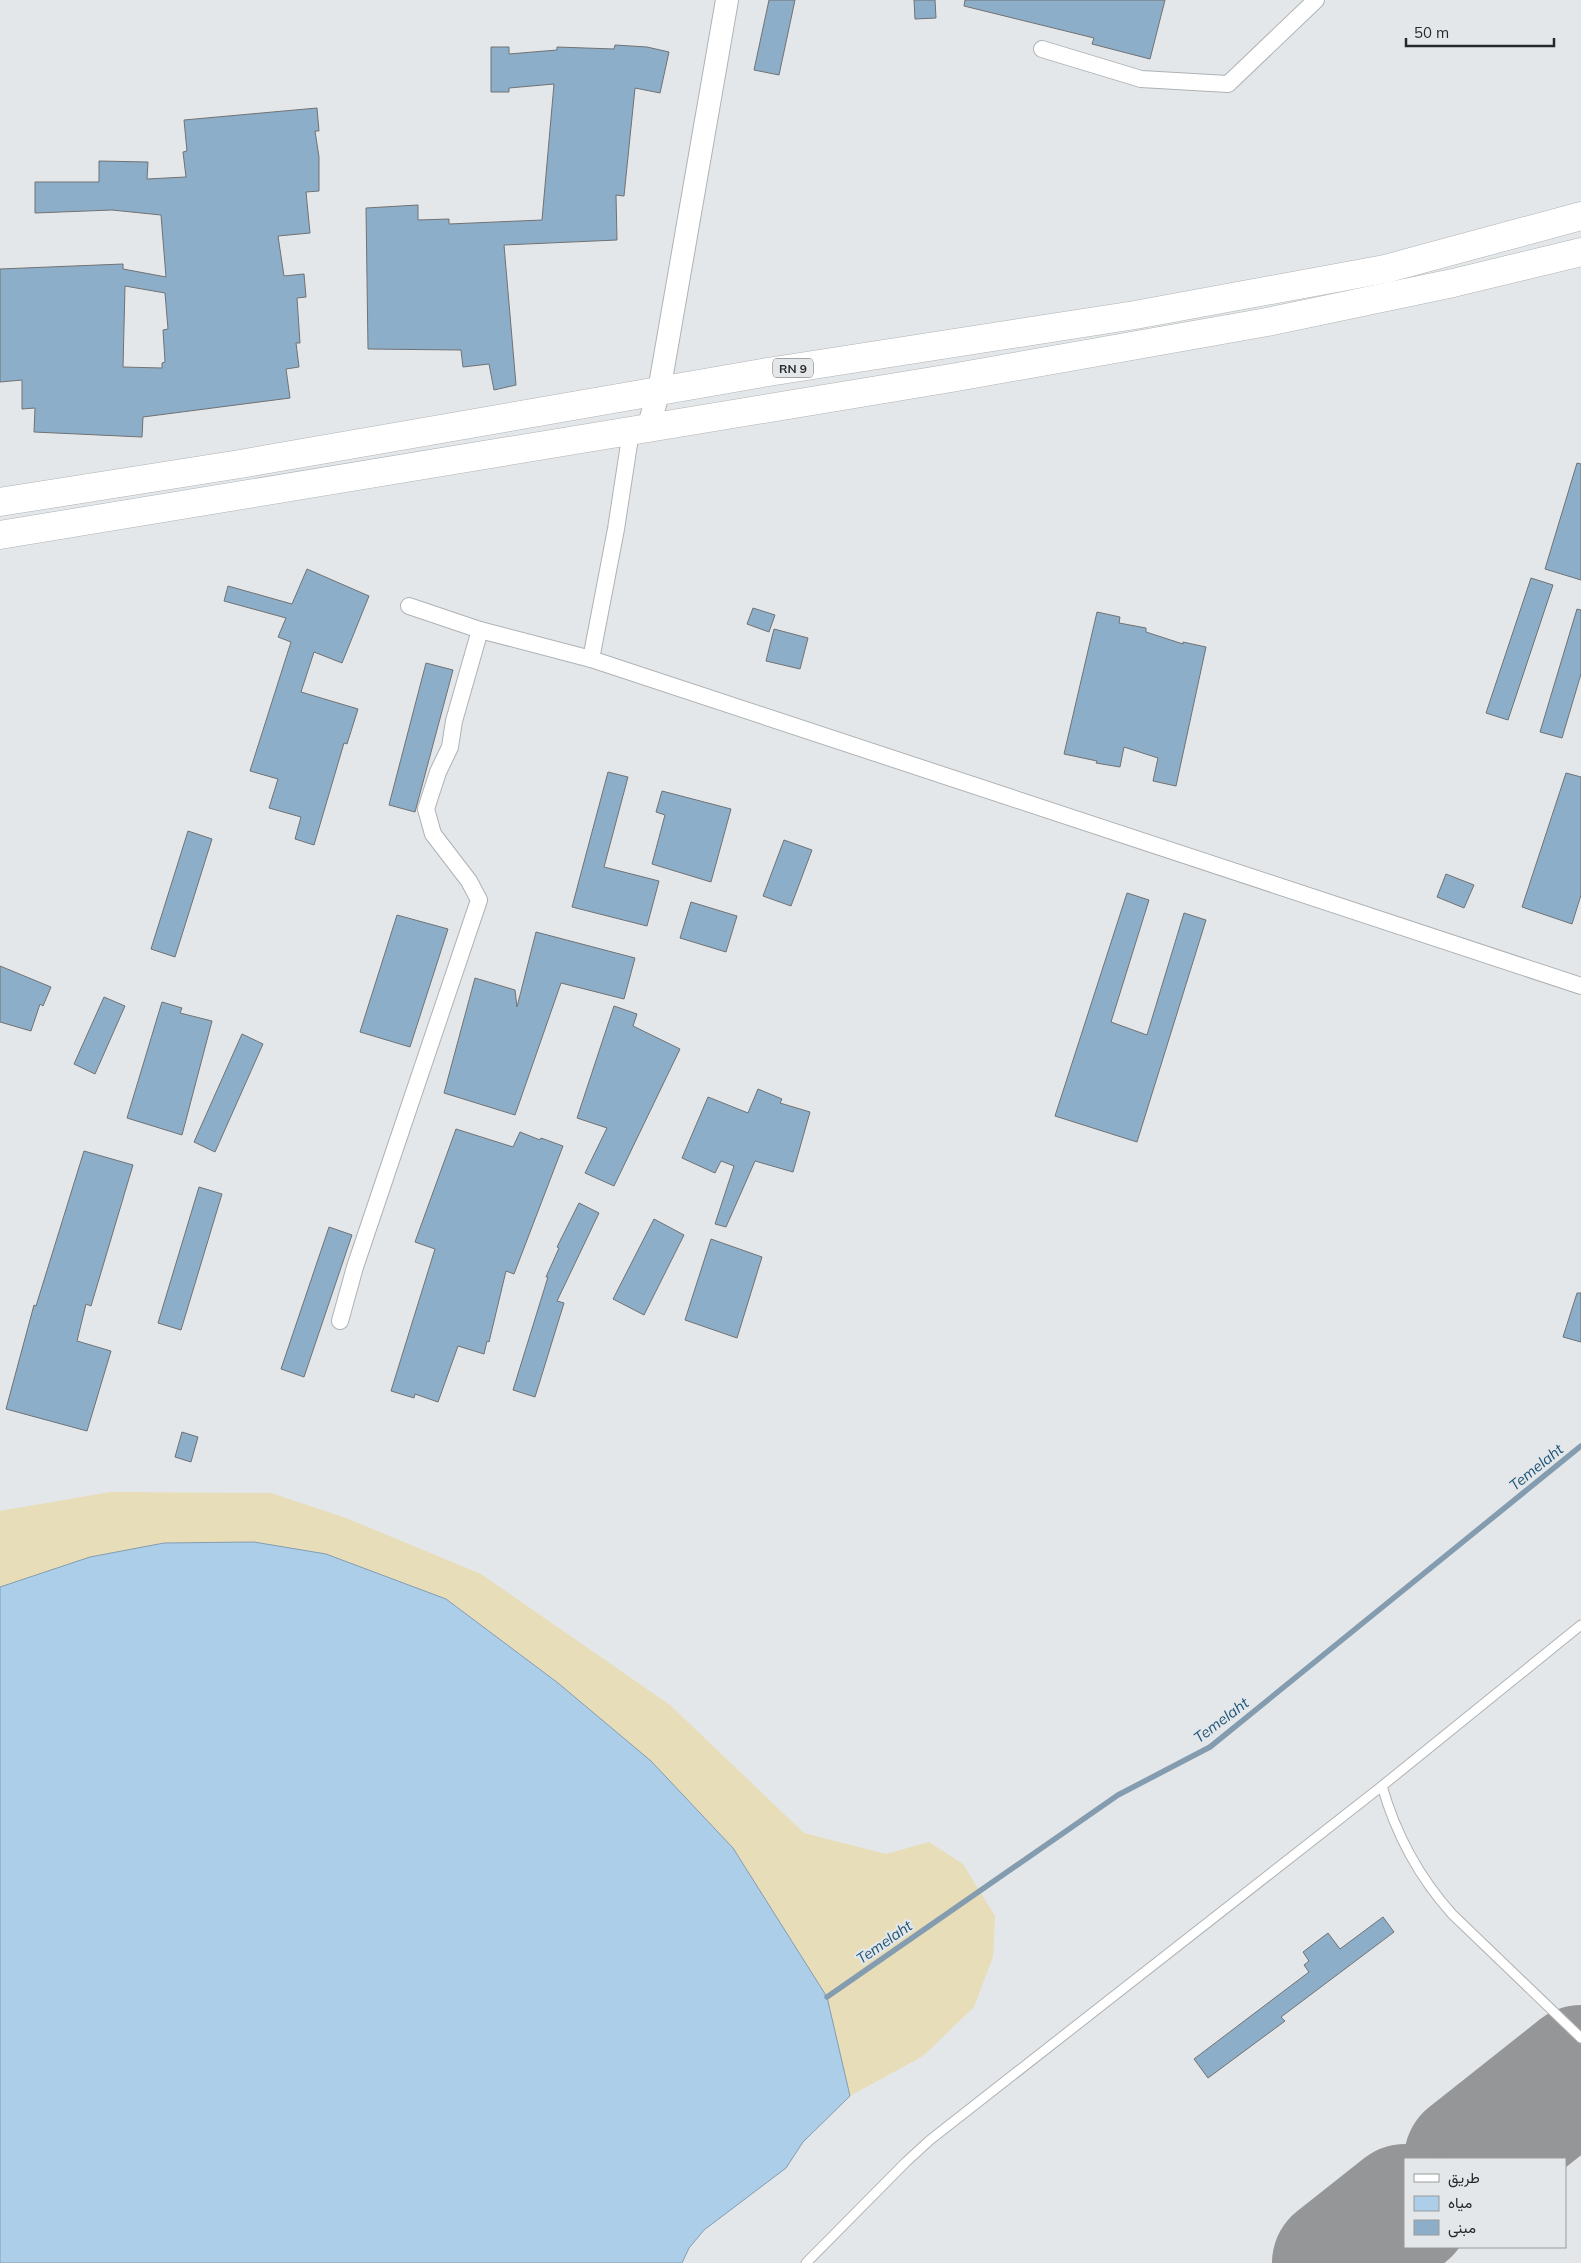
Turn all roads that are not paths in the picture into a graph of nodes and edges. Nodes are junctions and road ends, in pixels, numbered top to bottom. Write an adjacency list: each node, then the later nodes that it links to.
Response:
1 (727, 0): 6 (main road)
2 (1316, 0): 3 (street)
3 (1042, 49)
4 (1581, 216): 6 (highway, RN 9)
5 (1581, 252): 7 (highway)
6 (659, 391): 7 (main road); 8 (highway, RN 9)
7 (639, 430): 9 (highway); 12 (street)
8 (0, 502)
9 (0, 536)
10 (409, 606): 11 (street)
11 (480, 630): 12 (street); 14 (street)
12 (591, 659): 13 (street)
13 (1581, 986)
14 (340, 1321)
15 (1581, 1625): 16 (lane)
16 (1382, 1786): 17 (lane); 18 (lane)
17 (1581, 2038)
18 (806, 2263)

